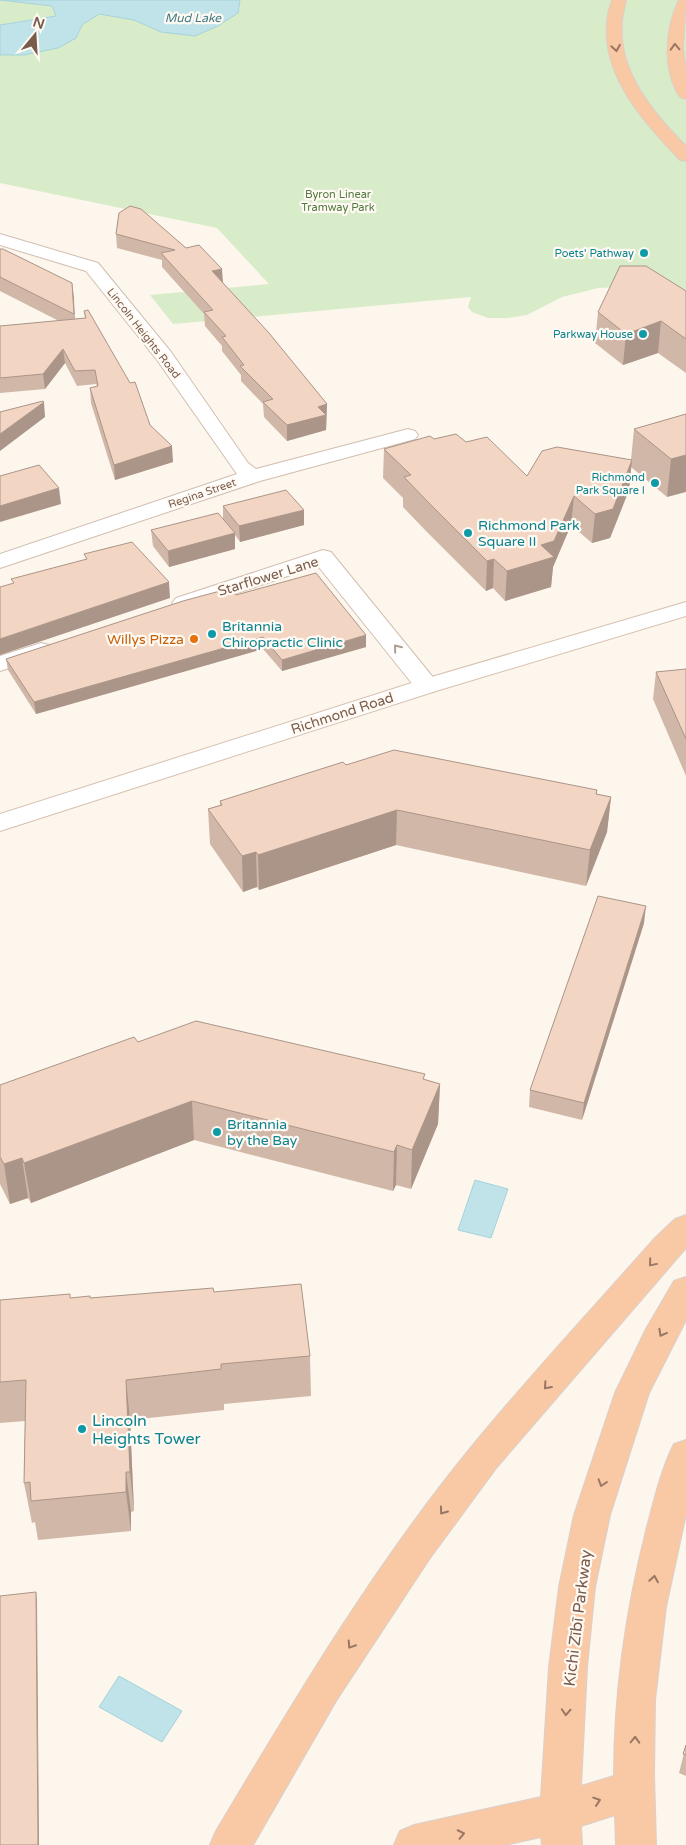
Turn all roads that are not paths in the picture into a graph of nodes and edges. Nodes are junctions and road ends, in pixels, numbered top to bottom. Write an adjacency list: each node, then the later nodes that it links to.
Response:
1 (619, 0): 4 (highway, one-way to 4)
2 (686, 0): 3 (highway, one-way to 2)
3 (686, 94)
4 (686, 156)
5 (0, 239): 7 (street, Lincoln Heights Road)
6 (408, 435): 7 (street, Regina Street)
7 (252, 476): 8 (street, Regina Street)
8 (0, 560)
9 (686, 608): 13 (street, Richmond Road)
10 (166, 609): 13 (street, Starflower Lane, one-way to 10)
11 (65, 642): 12 (street)
12 (0, 664)
13 (427, 686): 14 (street, Richmond Road)
14 (0, 822)
15 (686, 1228): 20 (highway, one-way to 20)
16 (686, 1290): 19 (highway, Kichi Zībī Parkway, one-way to 19)
17 (686, 1455): 18 (highway, one-way to 17)
18 (634, 1789): 19 (highway, one-way to 18); 22 (highway)
19 (561, 1829): 21 (highway, one-way to 19)
20 (230, 1845)
21 (414, 1845)
22 (636, 1845)

